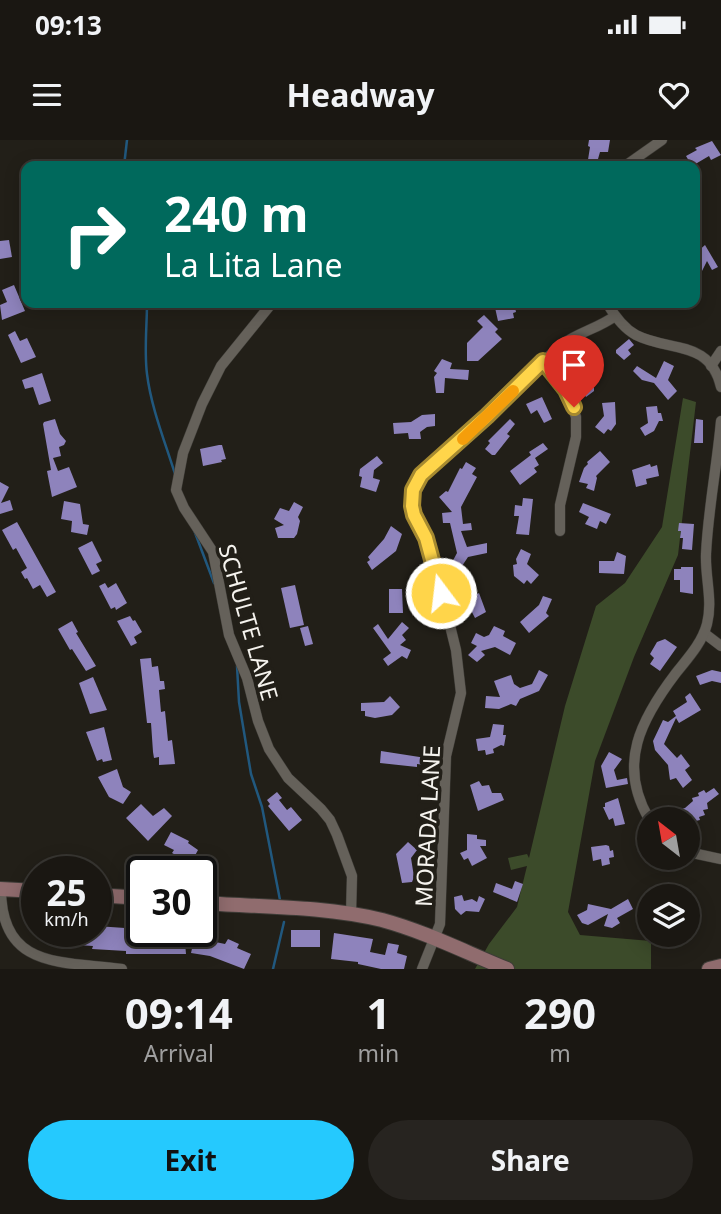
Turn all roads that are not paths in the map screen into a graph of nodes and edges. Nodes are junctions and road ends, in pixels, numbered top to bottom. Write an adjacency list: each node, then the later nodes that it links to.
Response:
1 (662, 140): 2 (street)
2 (632, 161)
3 (268, 308): 21 (street, SCHULTE LANE)
4 (610, 308): 5 (street)
5 (615, 316): 7 (street, MORADA LANE); 8 (street)
6 (721, 351): 8 (street)
7 (543, 361): 12 (street); 22 (street, MORADA LANE)
8 (711, 366): 9 (street)
9 (721, 387)
10 (721, 421): 11 (street)
11 (717, 506): 13 (street)
12 (560, 531)
13 (704, 633): 14 (street); 15 (street)
14 (721, 646)
15 (643, 807)
16 (700, 855): 17 (street)
17 (721, 859)
18 (1, 889): 19 (main road); 24 (street)
19 (21, 890)
20 (217, 904): 21 (main road)
21 (351, 914): 22 (main road)
22 (436, 938): 25 (street, MORADA LANE); 26 (main road)
23 (721, 966): 27 (main road)
24 (122, 969)
25 (422, 969)
26 (507, 969)
27 (709, 969)

